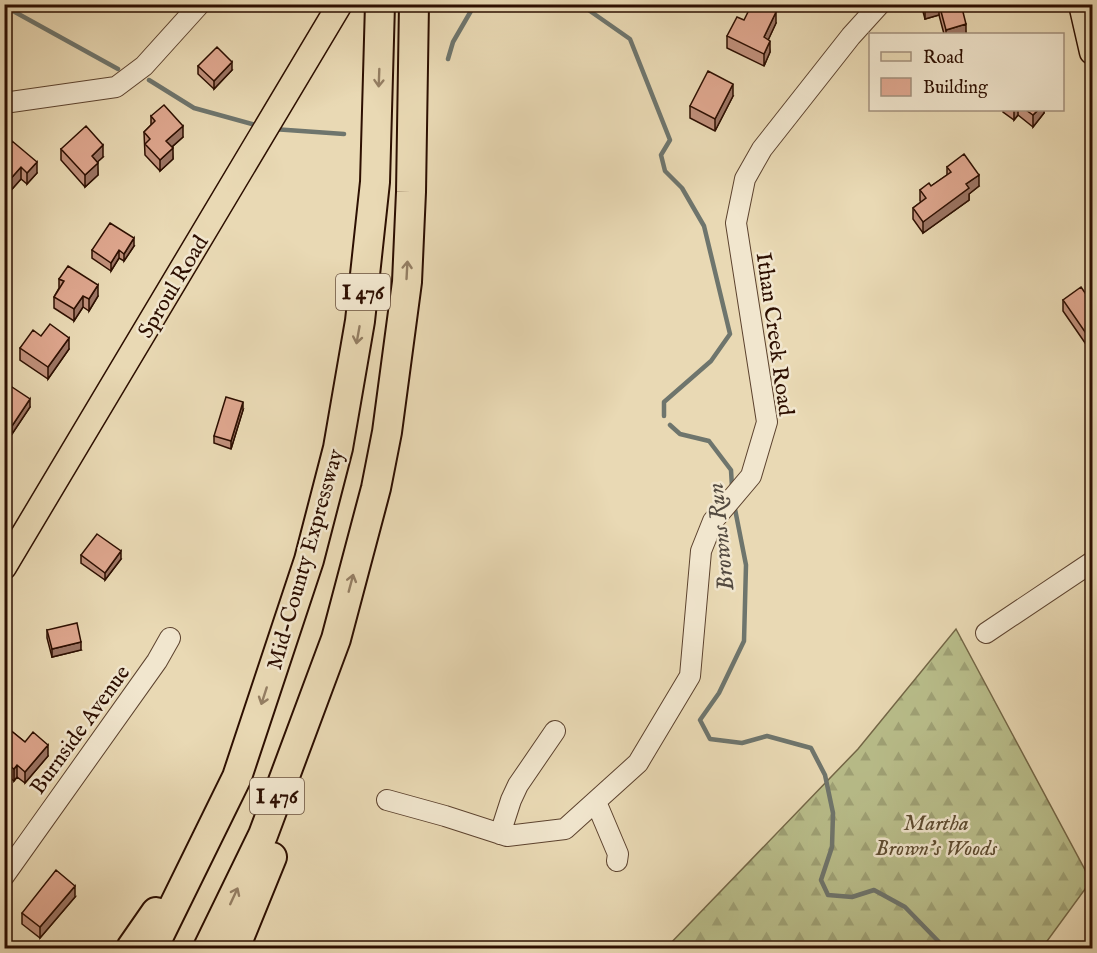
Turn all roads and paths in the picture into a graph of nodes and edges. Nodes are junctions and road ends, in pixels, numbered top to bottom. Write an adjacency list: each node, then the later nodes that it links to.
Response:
1 (200, 4): 8 (street)
2 (340, 4): 10 (main road, Sproul Road)
3 (414, 4): 13 (highway, I 476, one-way to 3)
4 (880, 4): 17 (street, Ithan Creek Road)
5 (1081, 4): 7 (main road)
6 (380, 12): 15 (highway, Mid-County Expressway / I 476, one-way to 15)
7 (1092, 52)
8 (4, 103)
9 (1092, 562): 11 (street)
10 (4, 567)
11 (986, 633)
12 (170, 638): 20 (street, Burnside Avenue)
13 (336, 639): 23 (highway, I 476, one-way to 13); 24 (highway)
14 (555, 731): 18 (street)
15 (237, 777): 21 (highway); 22 (highway, Mid-County Expressway / I 476)
16 (387, 800): 18 (street, Ithan Creek Road)
17 (596, 802): 18 (street, Ithan Creek Road); 19 (street)
18 (500, 834)
19 (617, 861)
20 (4, 876)
21 (131, 948)
22 (153, 948)
23 (208, 948)
24 (235, 948)

